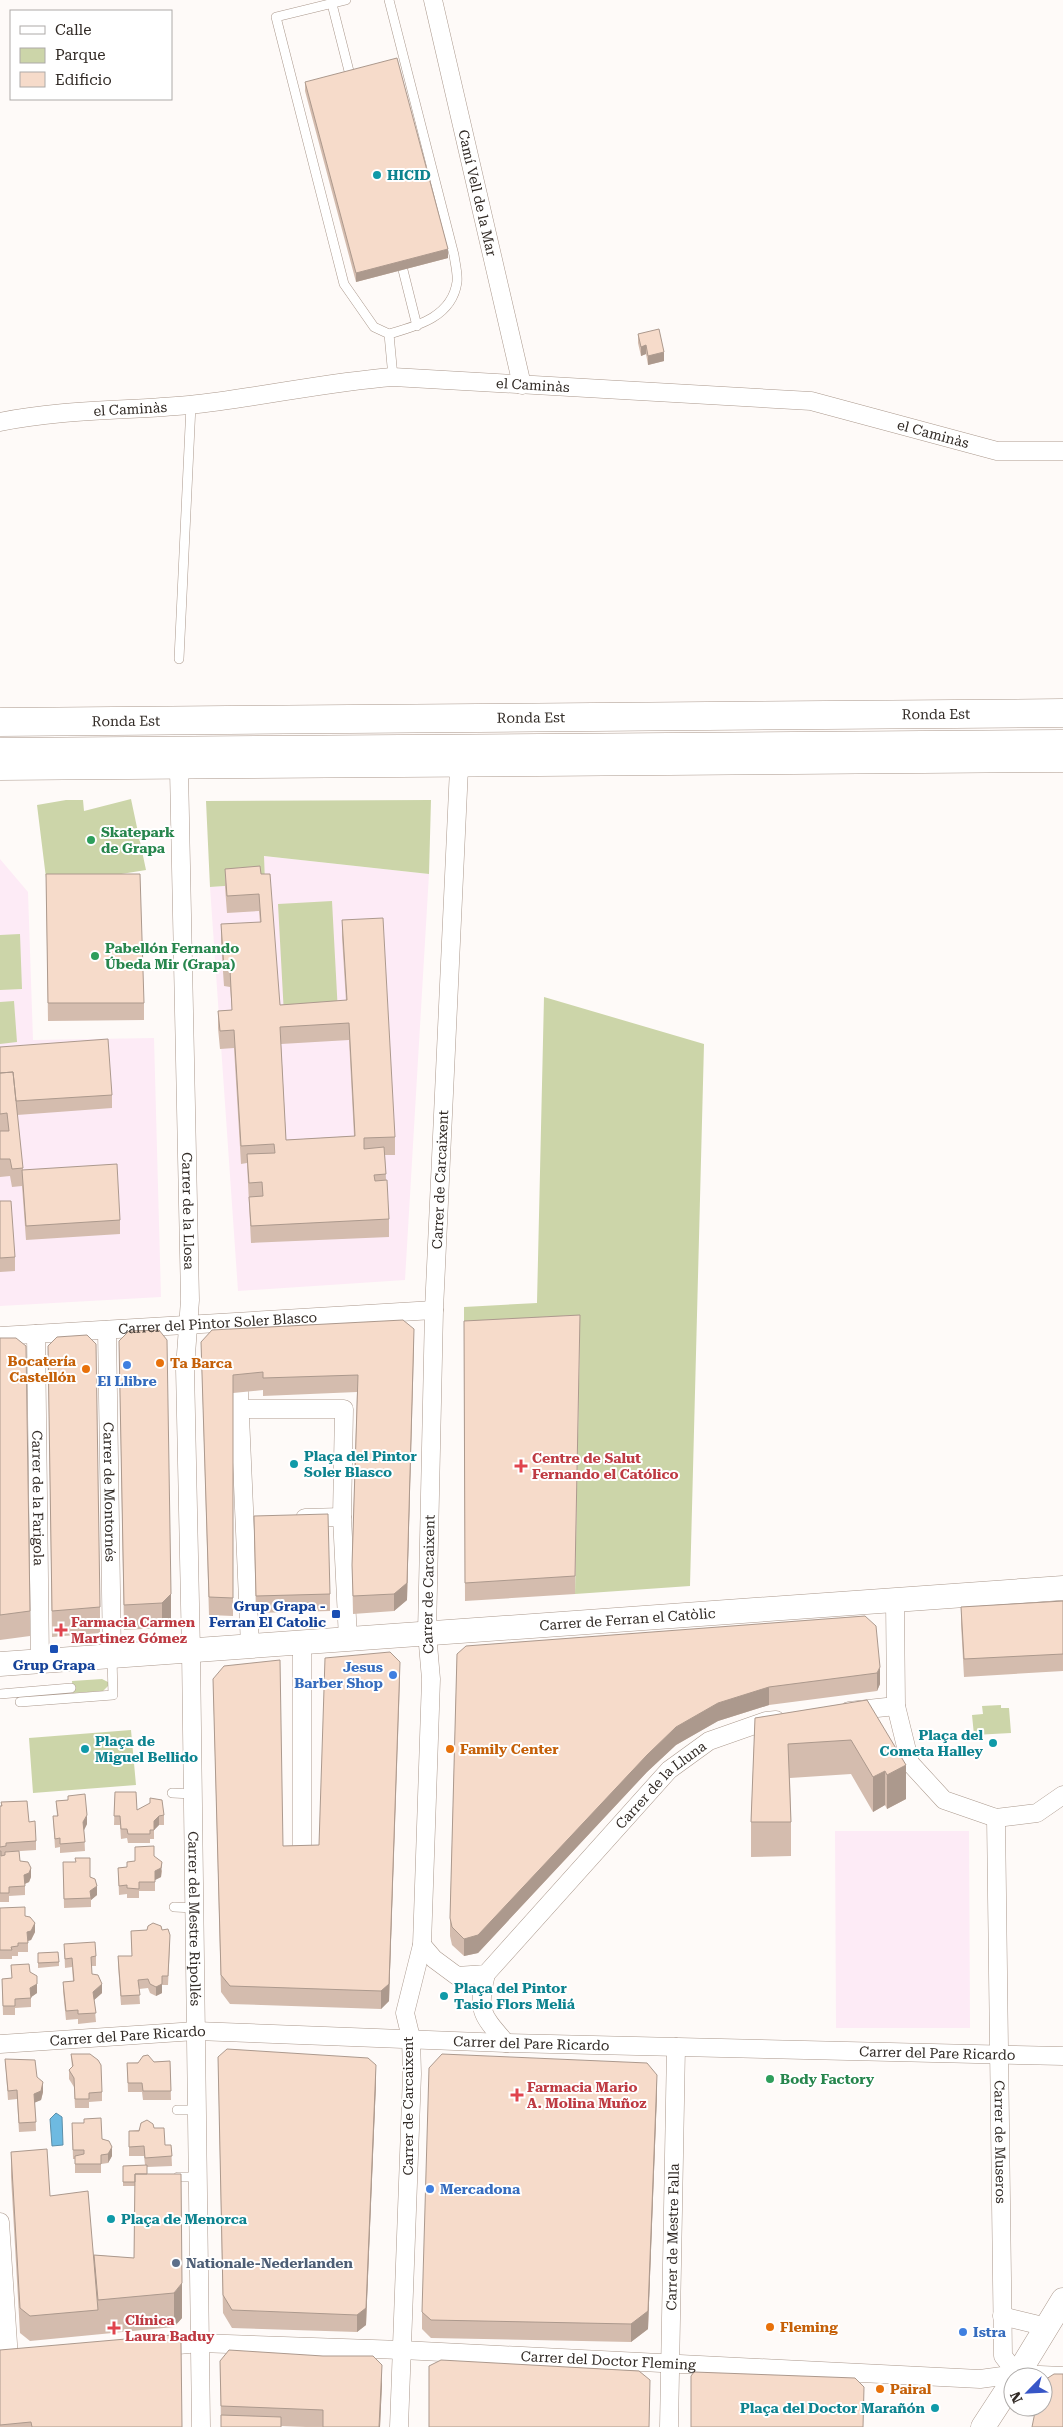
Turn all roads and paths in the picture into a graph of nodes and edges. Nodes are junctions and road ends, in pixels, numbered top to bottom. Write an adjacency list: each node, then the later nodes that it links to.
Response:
1 (346, 0): 4 (lane)
2 (390, 0): 7 (lane)
3 (433, 0): 10 (street, Camí Vell de la Mar)
4 (332, 4): 5 (lane); 8 (lane)
5 (351, 79)
6 (403, 270): 7 (lane)
7 (417, 326): 8 (lane)
8 (389, 334): 9 (lane)
9 (393, 377): 10 (street, el Caminàs); 11 (street, el Caminàs)
10 (522, 385): 13 (street, el Caminàs)
11 (191, 405): 12 (street, el Caminàs); 14 (lane)
12 (0, 422)
13 (1063, 451)
14 (179, 658)
15 (1063, 713): 16 (main road, Ronda Est)
16 (0, 722)
17 (1063, 744): 18 (main road)
18 (0, 752)
19 (1063, 763): 20 (street)
20 (459, 768): 21 (street); 23 (street, Carrer de Carcaixent)
21 (179, 770): 22 (street); 25 (street, Carrer de la Llosa)
22 (0, 771)
23 (434, 1310): 24 (street, Carrer del Pintor Soler Blasco); 36 (street, Carrer de Carcaixent)
24 (236, 1322): 25 (street, Carrer del Pintor Soler Blasco); 29 (street)
25 (187, 1325): 26 (street, Carrer del Pintor Soler Blasco); 40 (street, Carrer de la Llosa)
26 (107, 1330): 27 (street, Carrer del Pintor Soler Blasco); 41 (street, Carrer de Montornés)
27 (36, 1334): 28 (street, Carrer del Pintor Soler Blasco); 42 (street, Carrer de la Farigola)
28 (0, 1336)
29 (240, 1409): 30 (street); 33 (street)
30 (342, 1518): 32 (street); 37 (street)
31 (264, 1519): 33 (street)
32 (284, 1519)
33 (245, 1520): 39 (street)
34 (1063, 1588): 35 (street, Carrer de Ferran el Catòlic)
35 (895, 1601): 36 (street, Carrer de Ferran el Catòlic); 47 (street)
36 (427, 1633): 37 (street, Carrer de Ferran el Catòlic); 57 (street, Carrer de Carcaixent)
37 (348, 1639): 38 (street, Carrer de Ferran el Catòlic)
38 (302, 1642): 39 (street, Carrer de Ferran el Catòlic); 54 (street)
39 (250, 1646): 40 (street, Carrer de Ferran el Catòlic)
40 (191, 1651): 41 (street, Carrer de Ferran el Catòlic); 51 (street, Carrer del Mestre Ripollés)
41 (112, 1656): 42 (street, Carrer de Ferran el Catòlic); 46 (lane)
42 (40, 1661): 43 (street, Carrer de Ferran el Catòlic)
43 (0, 1664)
44 (71, 1688): 45 (lane)
45 (0, 1694)
46 (20, 1702)
47 (896, 1706): 48 (street); 53 (street)
48 (831, 1713)
49 (794, 1718): 58 (street, Carrer de la Lluna)
50 (172, 1793): 51 (lane)
51 (193, 1794): 56 (street, Carrer del Mestre Ripollés)
52 (1063, 1795): 53 (street)
53 (996, 1818): 64 (street, Carrer de Museros)
54 (302, 1857)
55 (174, 1907): 56 (lane)
56 (194, 1908): 59 (street, Carrer del Mestre Ripollés)
57 (422, 1945): 58 (street); 60 (street, Carrer de Carcaixent)
58 (486, 1974): 61 (street, Carrer de la Lluna)
59 (196, 2031): 60 (street, Carrer del Pare Ricardo); 62 (street, Carrer del Pare Ricardo); 67 (street, Carrer del Mestre Ripollés)
60 (411, 2038): 61 (street, Carrer del Pare Ricardo); 76 (street, Carrer de Carcaixent)
61 (506, 2043): 63 (street, Carrer del Pare Ricardo)
62 (0, 2044)
63 (676, 2047): 64 (street, Carrer del Pare Ricardo); 79 (street, Carrer de Mestre Falla)
64 (999, 2054): 65 (street, Carrer del Pare Ricardo); 72 (street, Carrer de Museros)
65 (1063, 2056)
66 (177, 2110): 67 (lane)
67 (196, 2110): 69 (street, Carrer del Mestre Ripollés)
68 (178, 2177): 69 (lane)
69 (197, 2177): 74 (street, Carrer del Mestre Ripollés)
70 (0, 2222): 78 (street)
71 (1063, 2300): 73 (street)
72 (1002, 2316): 73 (street); 80 (street, Carrer de Museros)
73 (1047, 2326): 81 (street)
74 (199, 2343): 75 (street, Carrer del Doctor Fleming); 76 (street, Carrer del Doctor Fleming); 84 (street, Carrer del Mestre Ripollés)
75 (142, 2348)
76 (402, 2350): 79 (street, Carrer del Doctor Fleming); 85 (street, Carrer de Carcaixent)
77 (28, 2358): 78 (street)
78 (4, 2360)
79 (670, 2365): 82 (street, Carrer del Doctor Fleming); 86 (street, Carrer de Mestre Falla)
80 (1009, 2367)
81 (1022, 2367)
82 (1003, 2378)
83 (1003, 2396): 87 (street)
84 (201, 2427)
85 (399, 2427)
86 (669, 2427)
87 (983, 2427)

